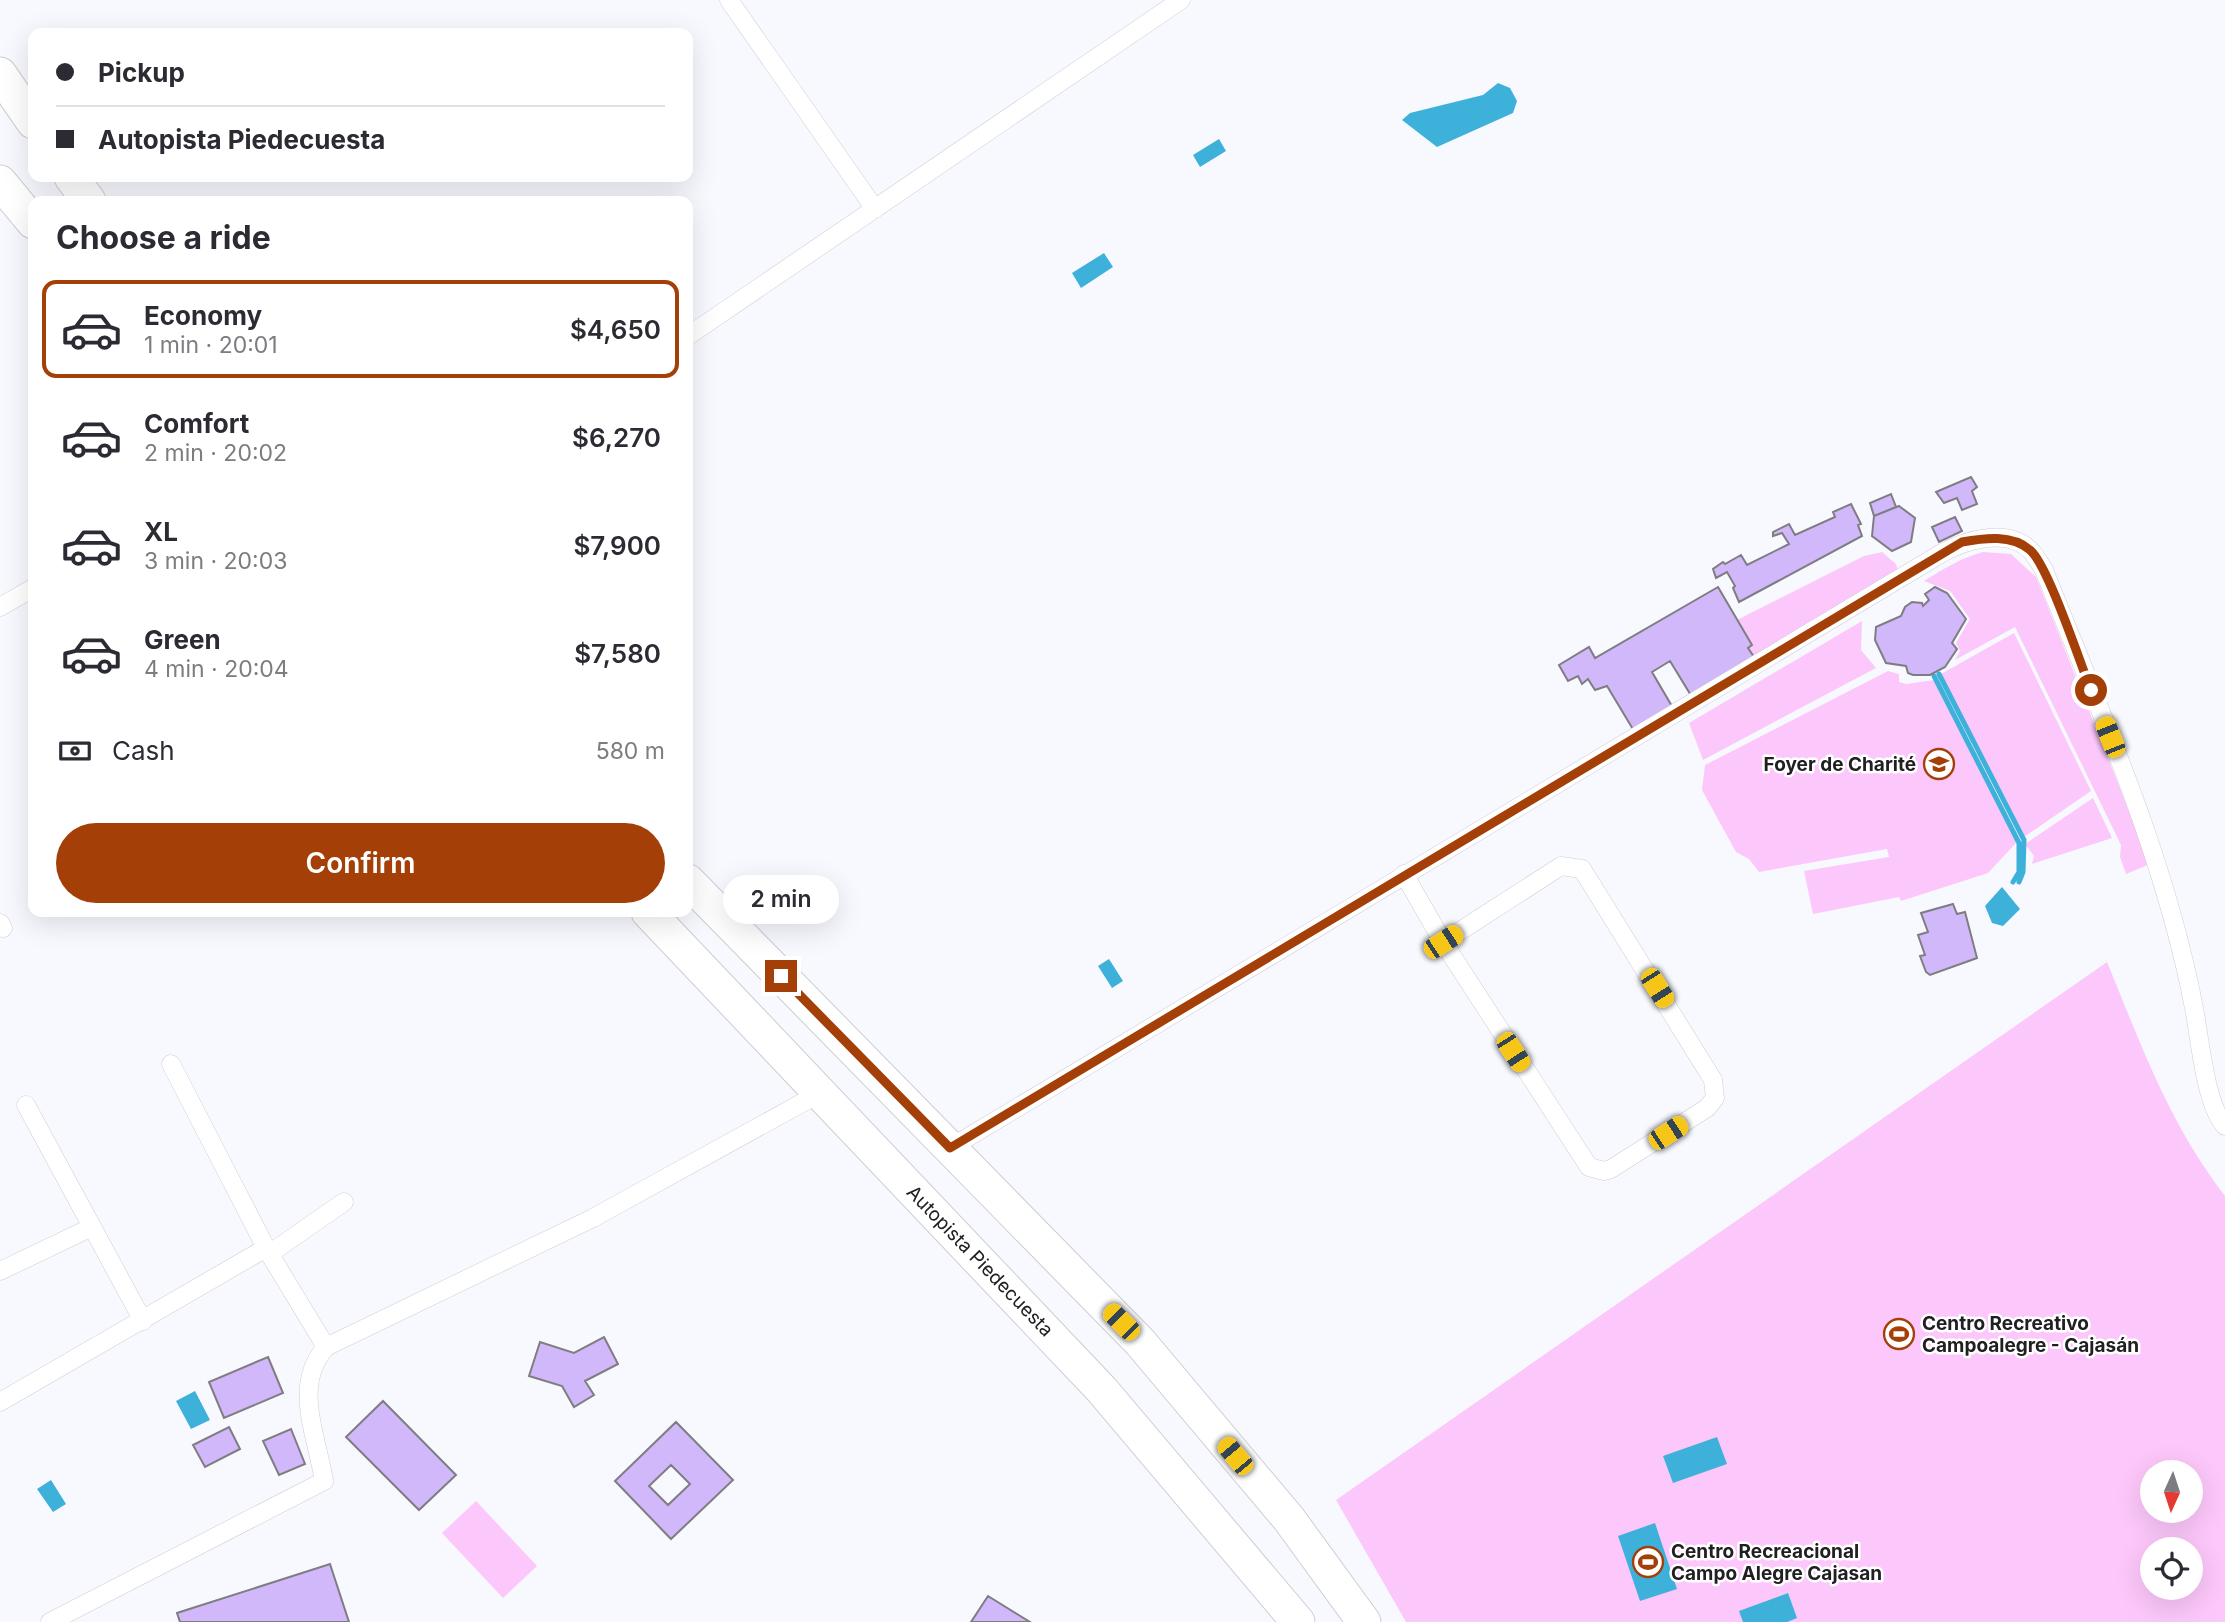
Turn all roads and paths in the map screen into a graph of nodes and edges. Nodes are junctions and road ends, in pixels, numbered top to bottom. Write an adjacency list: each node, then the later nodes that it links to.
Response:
1 (729, 0): 5 (street)
2 (1181, 0): 5 (street)
3 (0, 74): 4 (highway)
4 (28, 115)
5 (875, 209): 6 (street)
6 (693, 333)
7 (28, 591): 8 (street)
8 (0, 607)
9 (1404, 874): 12 (street); 16 (street); 17 (street)
10 (693, 886): 17 (highway)
11 (653, 917): 14 (highway, Autopista Piedecuesta)
12 (1443, 942): 12 (street)
13 (171, 1064): 20 (street)
14 (820, 1093): 23 (street); 26 (highway, Autopista Piedecuesta)
15 (26, 1105): 19 (street)
16 (2225, 1126)
17 (950, 1148): 27 (highway)
18 (344, 1202): 20 (street)
19 (92, 1227): 21 (street); 22 (street)
20 (268, 1251): 22 (street); 23 (street)
21 (0, 1271)
22 (143, 1321): 24 (street)
23 (326, 1347): 25 (street)
24 (0, 1402)
25 (50, 1622)
26 (1298, 1622)
27 (1364, 1622)

